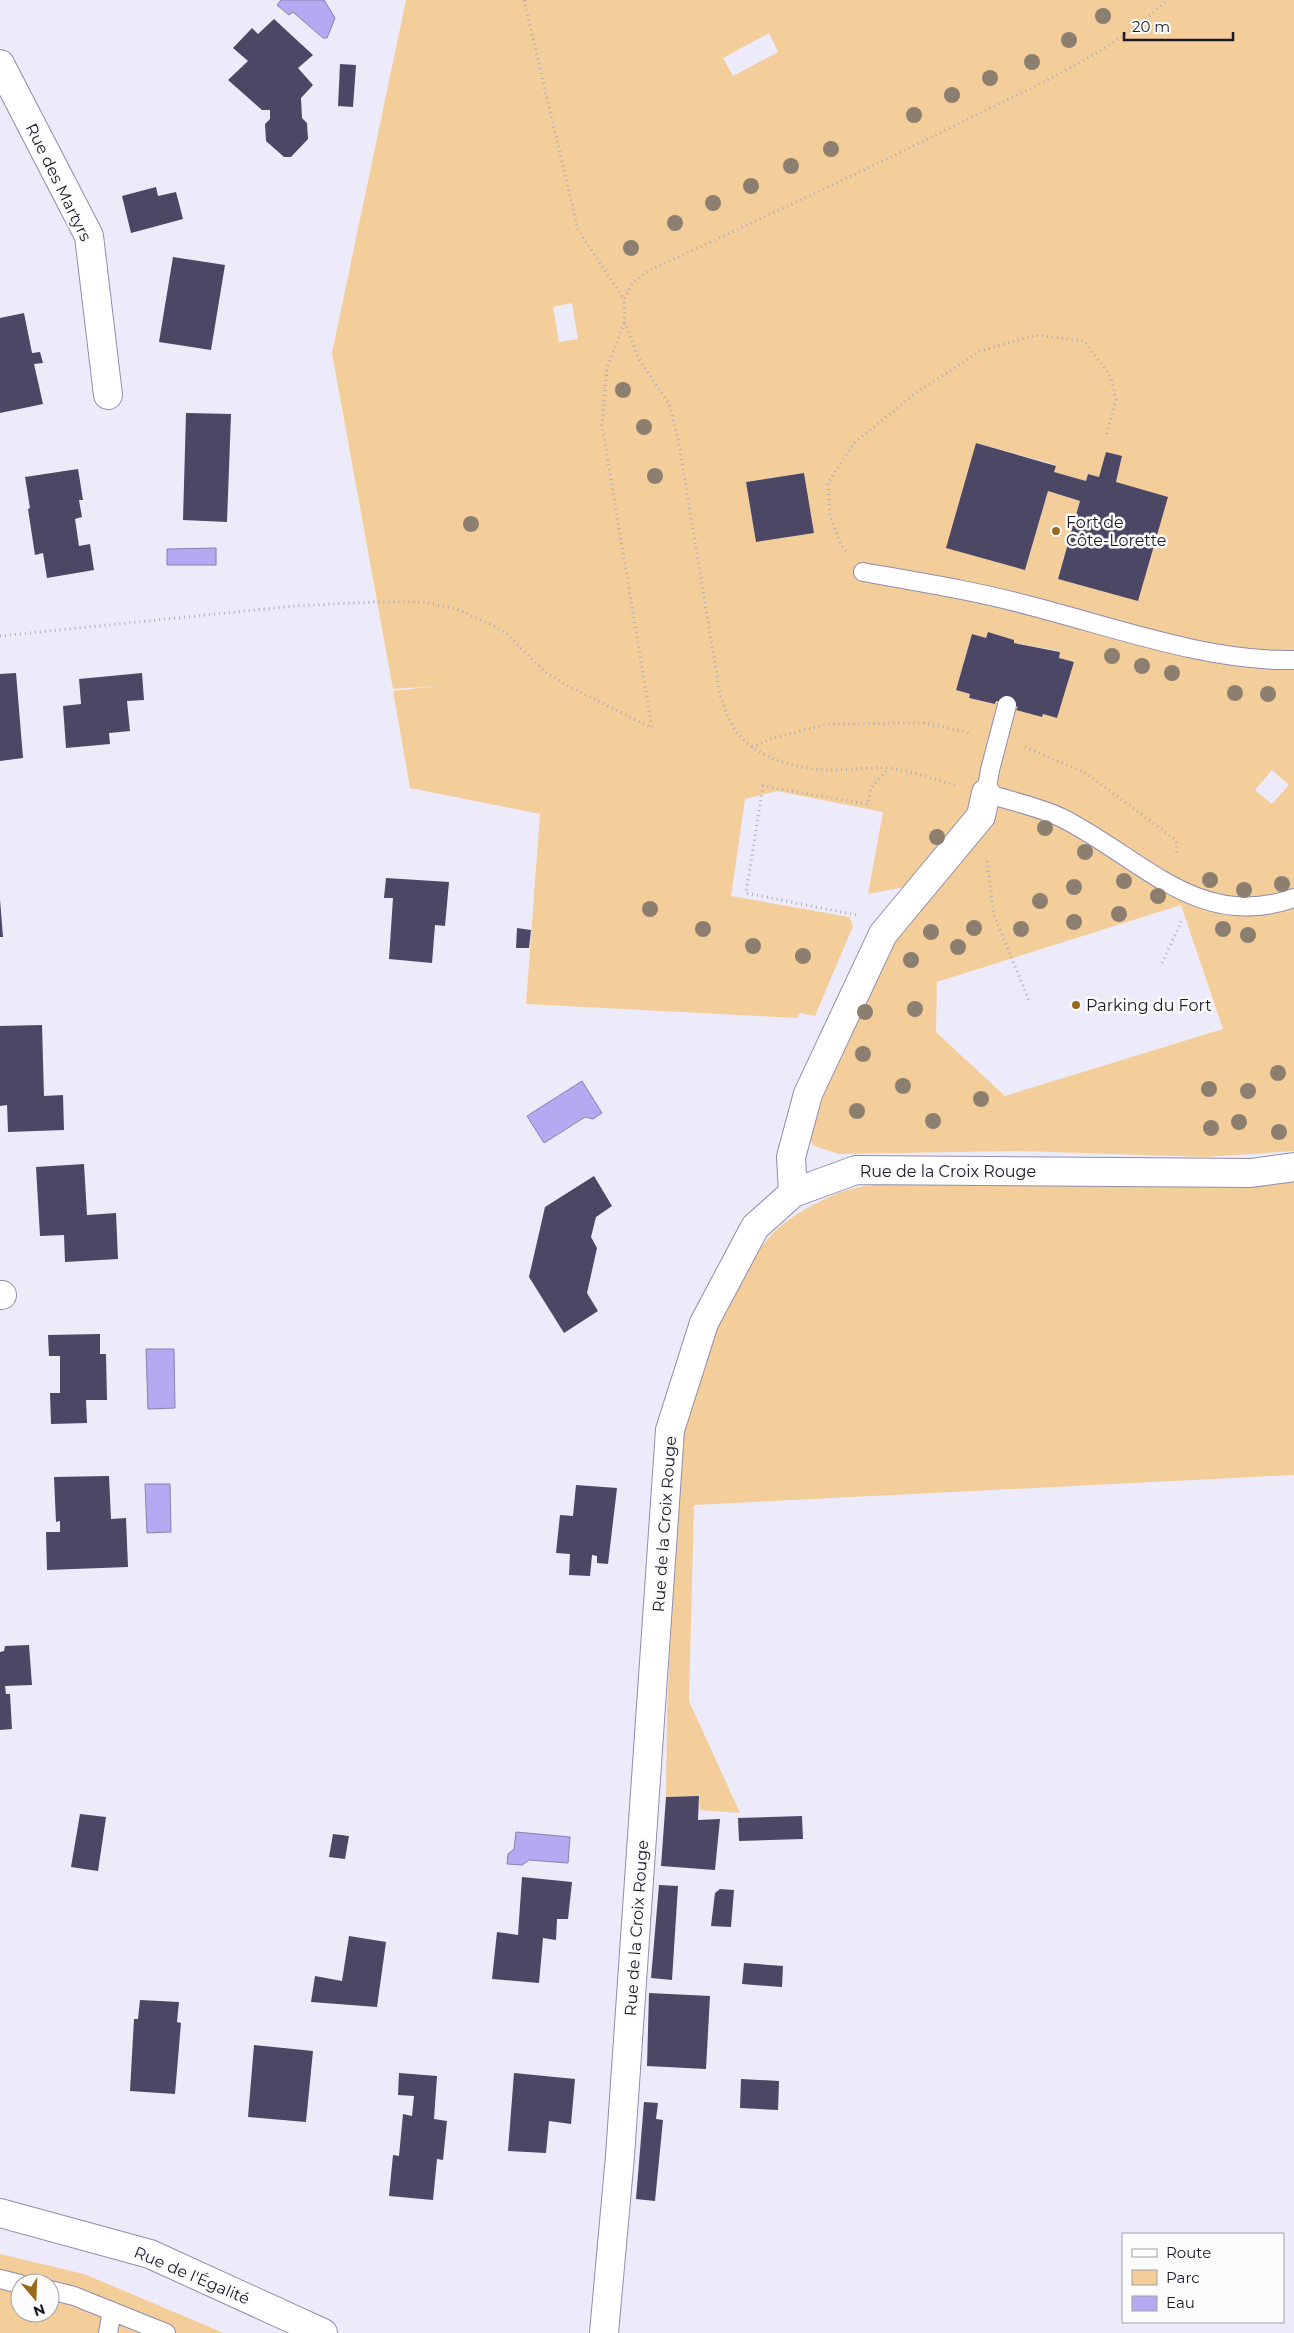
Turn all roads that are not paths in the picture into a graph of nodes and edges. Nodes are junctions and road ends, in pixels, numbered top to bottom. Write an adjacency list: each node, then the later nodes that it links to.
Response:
1 (0, 64): 2 (street, Rue des Martyrs)
2 (108, 395)
3 (863, 572): 4 (lane)
4 (1294, 660)
5 (1006, 705): 6 (lane, bridge)
6 (988, 781): 7 (lane); 9 (street)
7 (1294, 898)
8 (1294, 1167): 9 (street, Rue de la Croix Rouge)
9 (793, 1193): 16 (street, Rue de la Croix Rouge)
10 (0, 2213): 15 (street, Rue de l'Égalité)
11 (60, 2292): 12 (lane)
12 (112, 2311): 13 (lane); 14 (lane)
13 (108, 2333)
14 (166, 2333)
15 (323, 2333)
16 (604, 2333)

